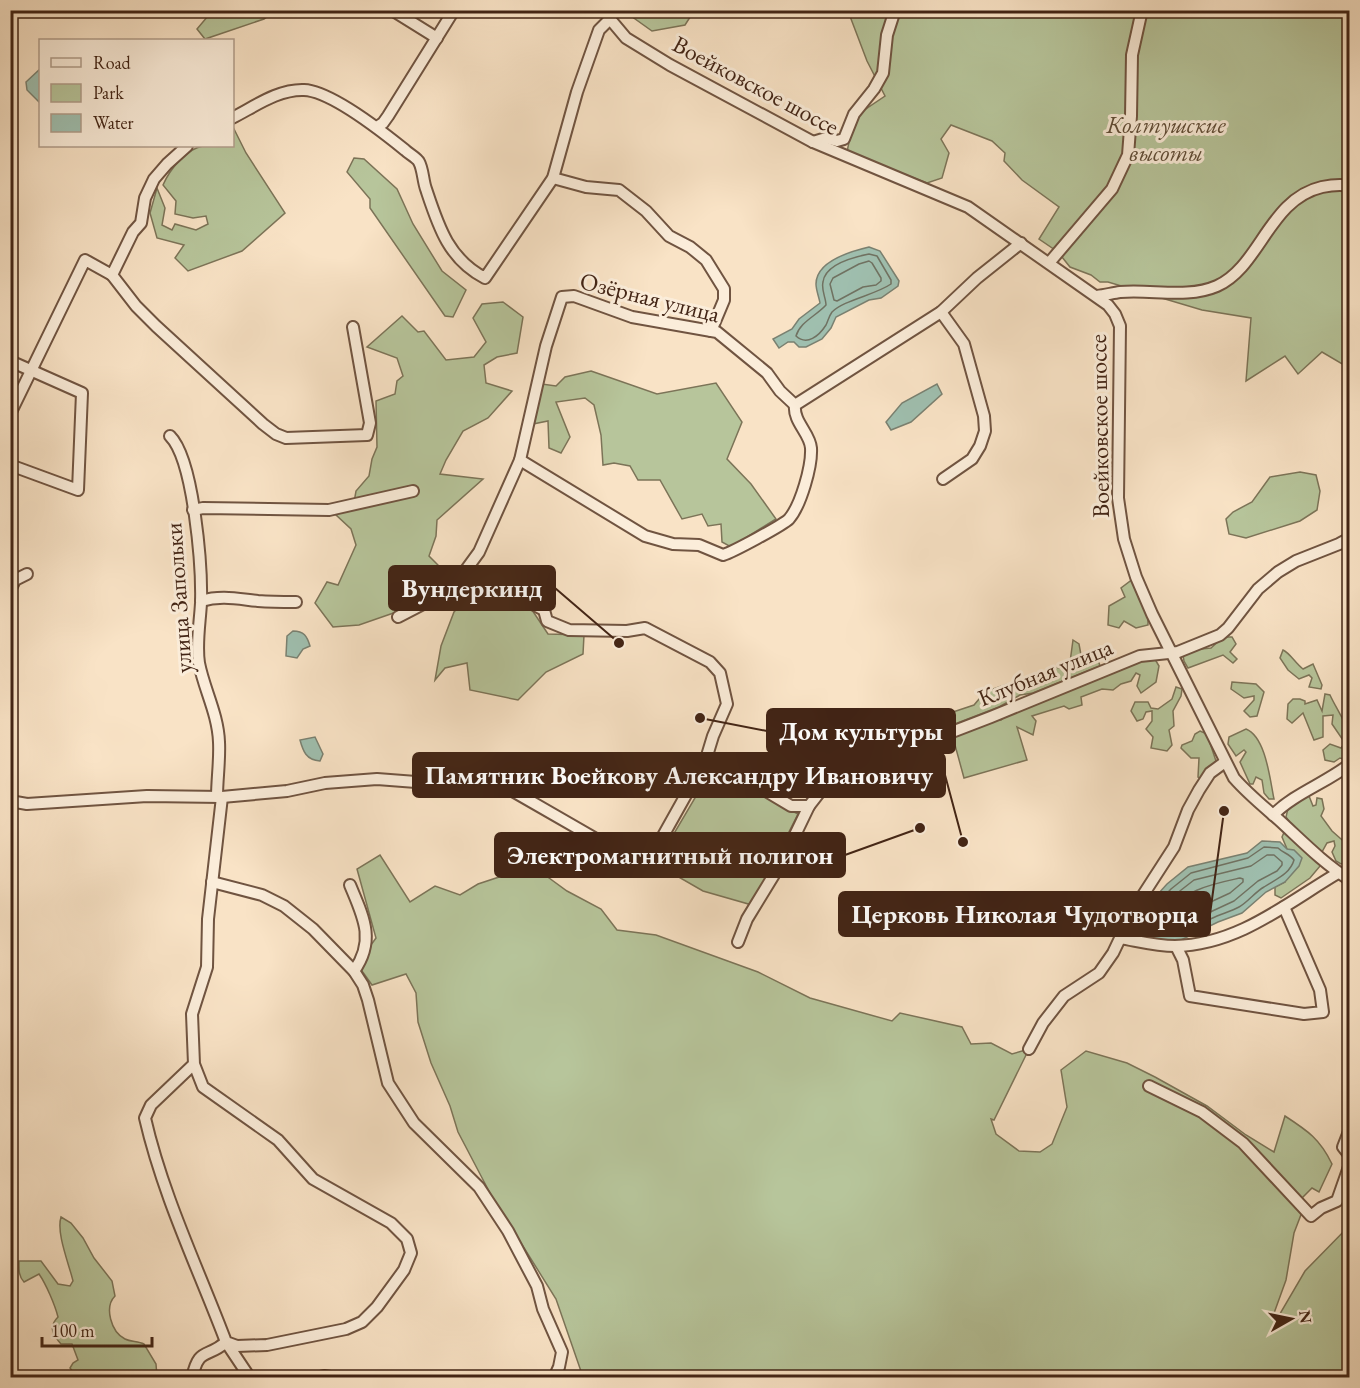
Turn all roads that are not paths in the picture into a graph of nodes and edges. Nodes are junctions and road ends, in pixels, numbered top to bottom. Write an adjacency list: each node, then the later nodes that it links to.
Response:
1 (392, 10): 6 (street)
2 (454, 10): 6 (street)
3 (896, 10): 9 (street)
4 (1142, 10): 14 (street)
5 (607, 15): 9 (street, Воейковское шоссе); 11 (street)
6 (437, 38): 8 (street)
7 (234, 117): 8 (street)
8 (376, 127): 11 (street)
9 (813, 141): 13 (street, Воейковское шоссе)
10 (186, 147): 15 (street)
11 (553, 178): 19 (street)
12 (1350, 186): 16 (street)
13 (1021, 243): 14 (street, Воейковское шоссе); 17 (street)
14 (1050, 263): 16 (street, Воейковское шоссе)
15 (112, 275): 18 (street); 21 (street)
16 (1097, 296): 37 (street, Воейковское шоссе)
17 (941, 312): 22 (street); 27 (street)
18 (353, 327)
19 (711, 331): 22 (street, Озёрная улица); 25 (street, Озёрная улица)
20 (10, 361): 21 (street)
21 (31, 370): 23 (street); 26 (street)
22 (795, 405): 25 (street)
23 (10, 414)
24 (170, 436): 29 (street, улица Запольки)
25 (520, 460): 36 (street)
26 (10, 465)
27 (943, 479)
28 (413, 491): 29 (street)
29 (193, 510): 34 (street, улица Запольки)
30 (1350, 538): 39 (street, Клубная улица)
31 (27, 574): 32 (street)
32 (10, 590)
33 (525, 600): 40 (street)
34 (201, 601): 35 (street); 43 (street, улица Запольки)
35 (296, 602)
36 (398, 617)
37 (1162, 635): 38 (street); 39 (street, Воейковское шоссе)
38 (1156, 653): 39 (street, Клубная улица); 45 (street, Клубная улица)
39 (1172, 653): 41 (street, Воейковское шоссе)
40 (706, 759): 43 (street); 45 (street)
41 (1225, 762): 46 (street, Воейковское шоссе); 52 (street)
42 (1350, 764): 46 (street)
43 (219, 797): 44 (street); 49 (street, улица Запольки)
44 (10, 801)
45 (809, 806): 53 (street, Клубная улица)
46 (1273, 815): 47 (street, Воейковское шоссе)
47 (1338, 873): 48 (street, Воейковское шоссе); 51 (street)
48 (1350, 880)
49 (212, 882): 55 (street); 57 (street, улица Запольки)
50 (350, 885): 55 (street)
51 (1284, 907): 54 (street); 54 (street)
52 (1120, 938): 54 (street); 56 (street)
53 (738, 942)
54 (1176, 946)
55 (354, 971): 67 (street)
56 (1032, 1043)
57 (194, 1064): 62 (street); 62 (street)
58 (1149, 1086): 61 (street)
59 (1350, 1129): 60 (street)
60 (1350, 1156)
61 (1350, 1164)
62 (226, 1342): 63 (street); 64 (street)
63 (192, 1377)
64 (250, 1377)
65 (315, 1377): 66 (street)
66 (337, 1377)
67 (554, 1377)

